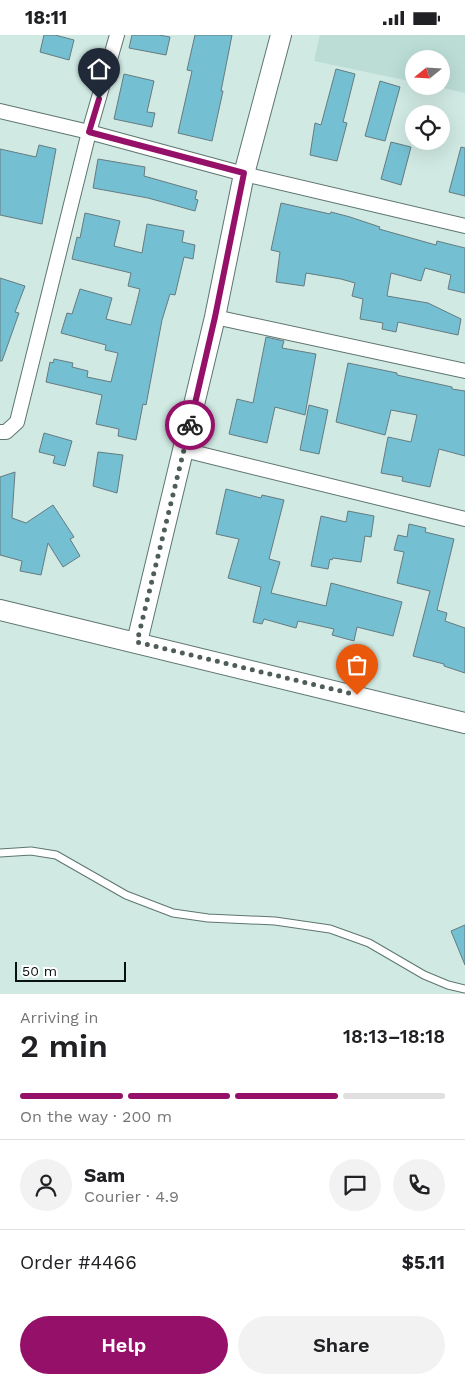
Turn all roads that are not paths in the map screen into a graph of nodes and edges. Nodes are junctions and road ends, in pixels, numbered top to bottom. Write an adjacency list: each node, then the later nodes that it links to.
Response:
1 (117, 35): 4 (street)
2 (281, 35): 5 (street)
3 (0, 111): 4 (street)
4 (89, 132): 5 (street); 9 (street)
5 (244, 173): 6 (street); 7 (street)
6 (465, 226)
7 (215, 317): 8 (street); 10 (street)
8 (465, 371)
9 (0, 432)
10 (184, 450): 11 (street); 13 (street)
11 (465, 519)
12 (0, 609): 13 (street)
13 (137, 642): 14 (street)
14 (465, 723)
15 (0, 853): 16 (lane)
16 (465, 989)

